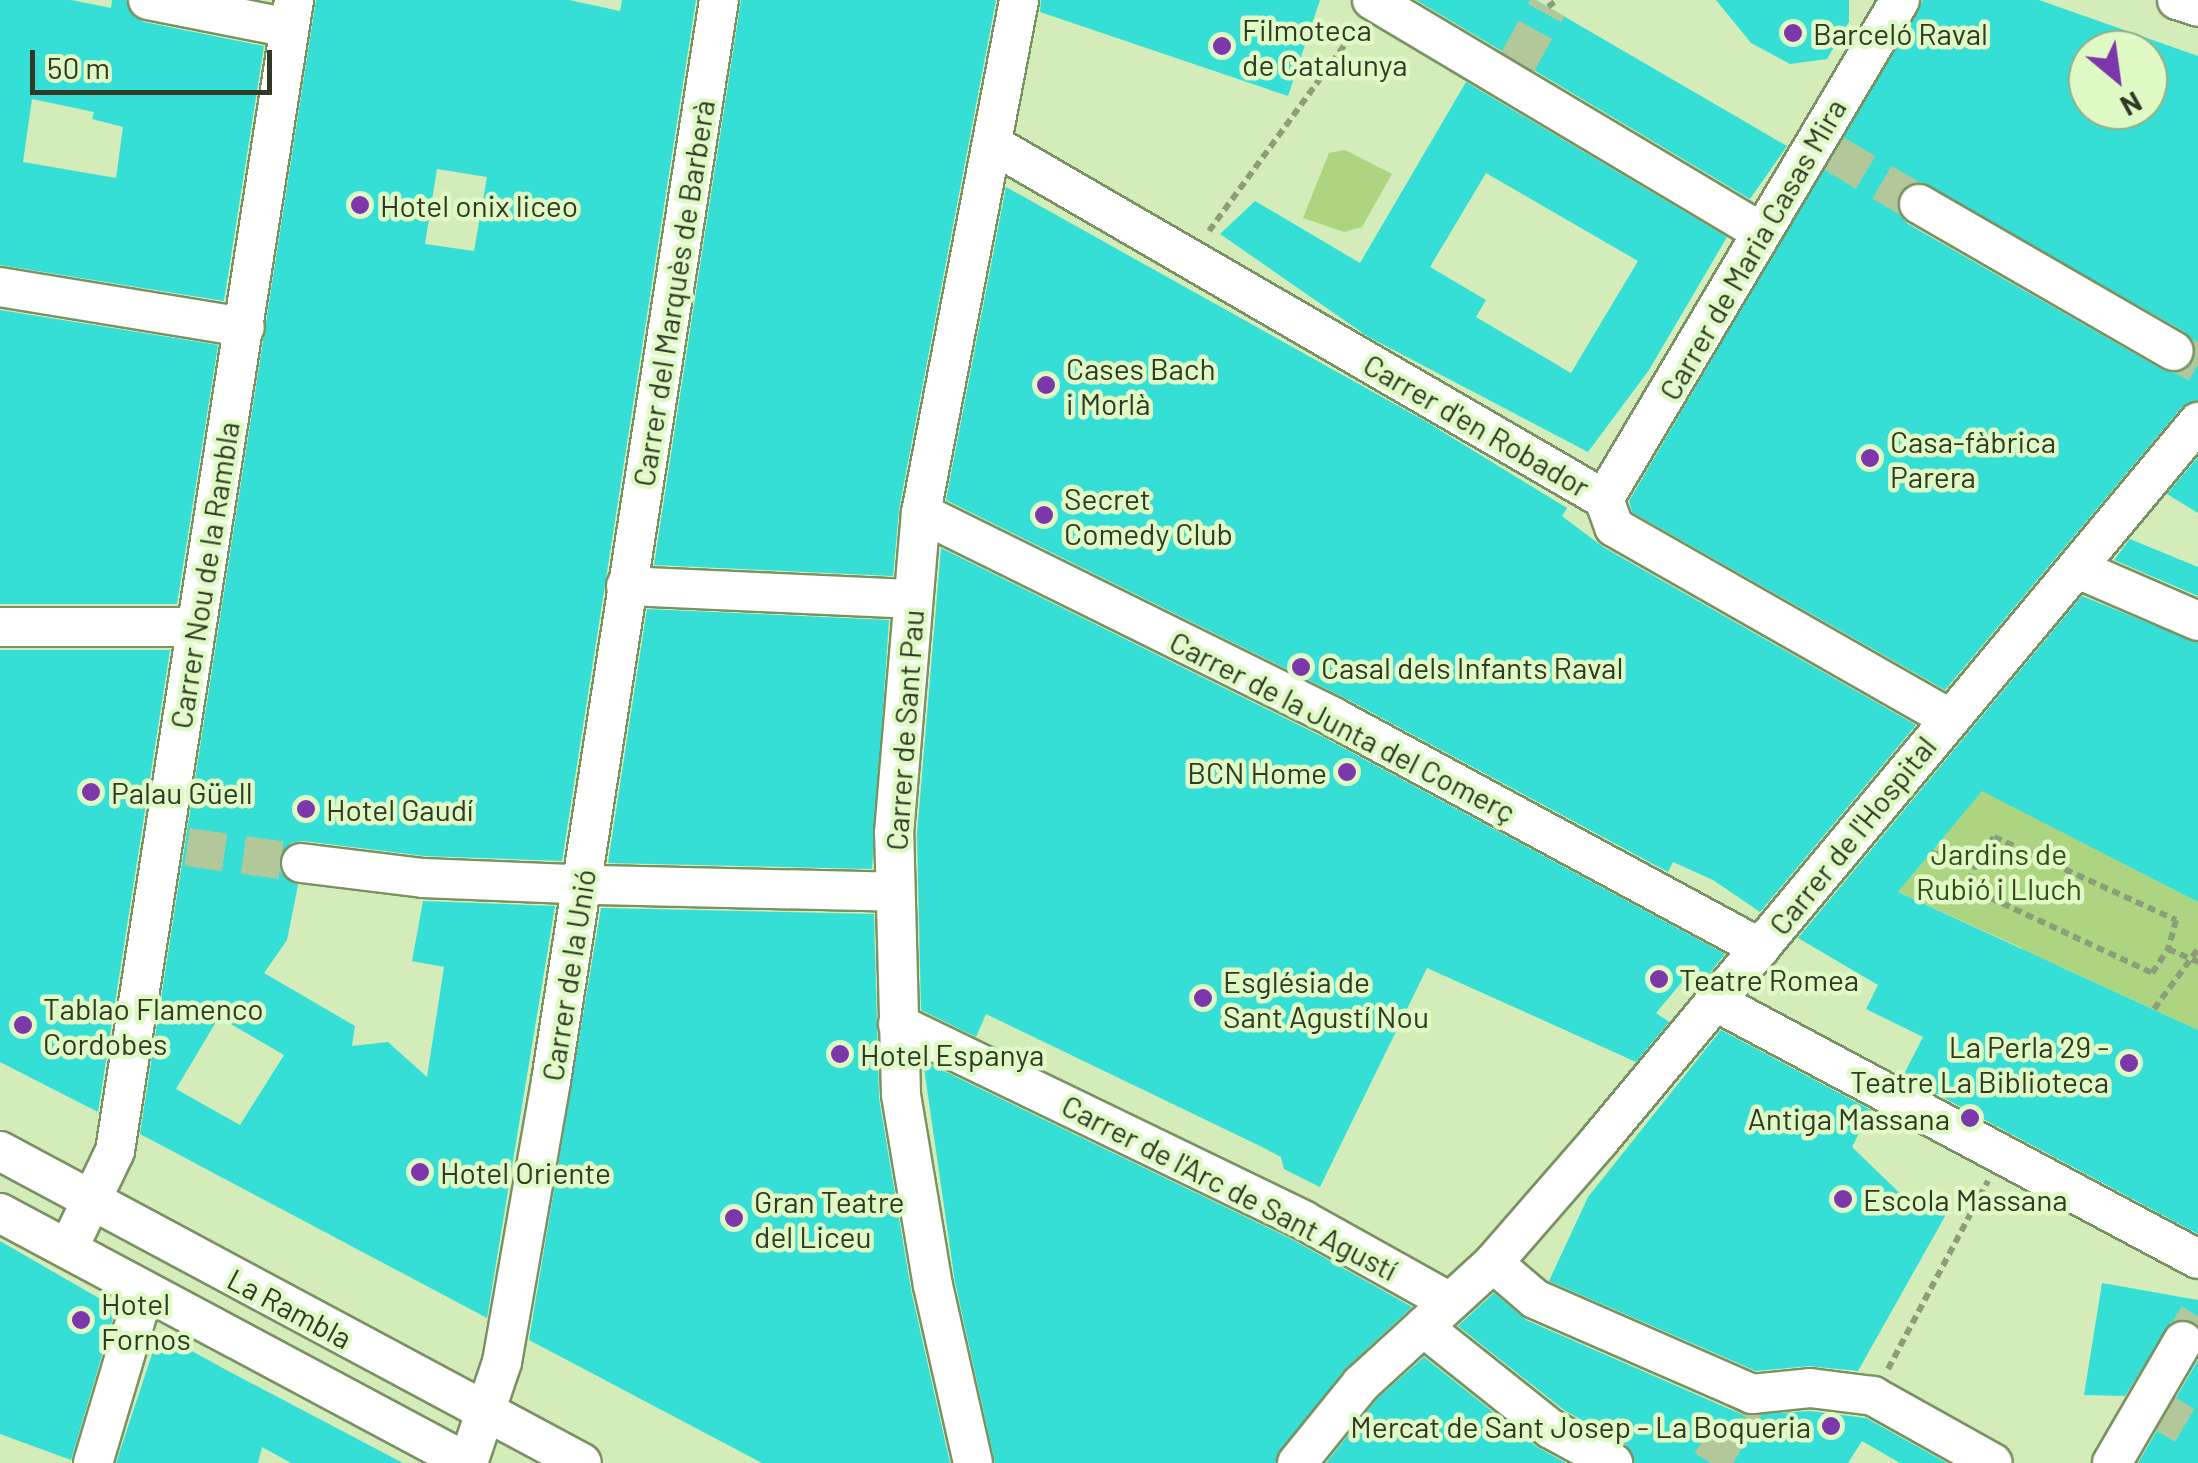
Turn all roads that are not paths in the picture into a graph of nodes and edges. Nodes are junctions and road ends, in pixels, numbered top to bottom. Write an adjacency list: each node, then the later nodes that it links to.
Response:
1 (148, 0): 8 (street)
2 (719, 0): 19 (street, Carrer del Marquès de Barberà)
3 (1018, 0): 9 (street, Carrer de Sant Pau)
4 (1375, 0): 11 (street)
5 (1900, 0): 16 (street, Carrer de Maria Casas Mira)
6 (2177, 0): 7 (street)
7 (2198, 7)
8 (291, 14): 13 (street, Carrer Nou de la Rambla)
9 (992, 144): 16 (street, Carrer d'en Robador); 17 (street, Carrer de Sant Pau)
10 (1919, 204): 14 (street)
11 (1745, 222)
12 (0, 287): 13 (street)
13 (245, 327): 23 (street, Carrer Nou de la Rambla)
14 (2174, 351)
15 (2198, 422): 18 (street, Carrer de l'Hospital)
16 (1604, 499): 24 (street, Carrer d'en Robador)
17 (921, 513): 20 (street, Carrer de Sant Pau); 27 (street, Carrer de la Junta del Comerç)
18 (2078, 570): 21 (street); 24 (street, Carrer de l'Hospital)
19 (626, 586): 20 (street); 39 (street, Carrer de la Unió)
20 (912, 599): 26 (street, Carrer de Sant Pau)
21 (2198, 621)
22 (0, 627): 23 (street)
23 (194, 628): 31 (street, Carrer Nou de la Rambla)
24 (1947, 717): 27 (street, Carrer de l'Hospital)
25 (301, 863): 26 (street)
26 (895, 892): 29 (street, Carrer de Sant Pau)
27 (1761, 948): 35 (street, Carrer de l'Hospital)
28 (1732, 1010): 34 (street)
29 (898, 1024): 37 (street, Carrer de l'Arc de Sant Agustí); 44 (street, Carrer de Sant Pau)
30 (0, 1151): 31 (street, La Rambla)
31 (92, 1200): 33 (street, Carrer Nou de la Rambla); 39 (street, La Rambla)
32 (0, 1213): 33 (street, La Rambla)
33 (68, 1249): 42 (street, La Rambla)
34 (2198, 1259)
35 (1492, 1263): 37 (street, Carrer de l'Hospital); 47 (street)
36 (140, 1304): 41 (street)
37 (1436, 1314): 45 (street, Carrer de l'Hospital); 46 (street, Carrer de l'Arc de Sant Agustí)
38 (2183, 1341): 48 (street)
39 (485, 1412): 40 (street, La Rambla); 42 (street, Carrer de la Unió)
40 (522, 1449): 43 (street, La Rambla)
41 (93, 1463)
42 (468, 1463)
43 (582, 1463)
44 (973, 1463)
45 (1298, 1463)
46 (1613, 1463)
47 (1993, 1463)
48 (2112, 1463)

